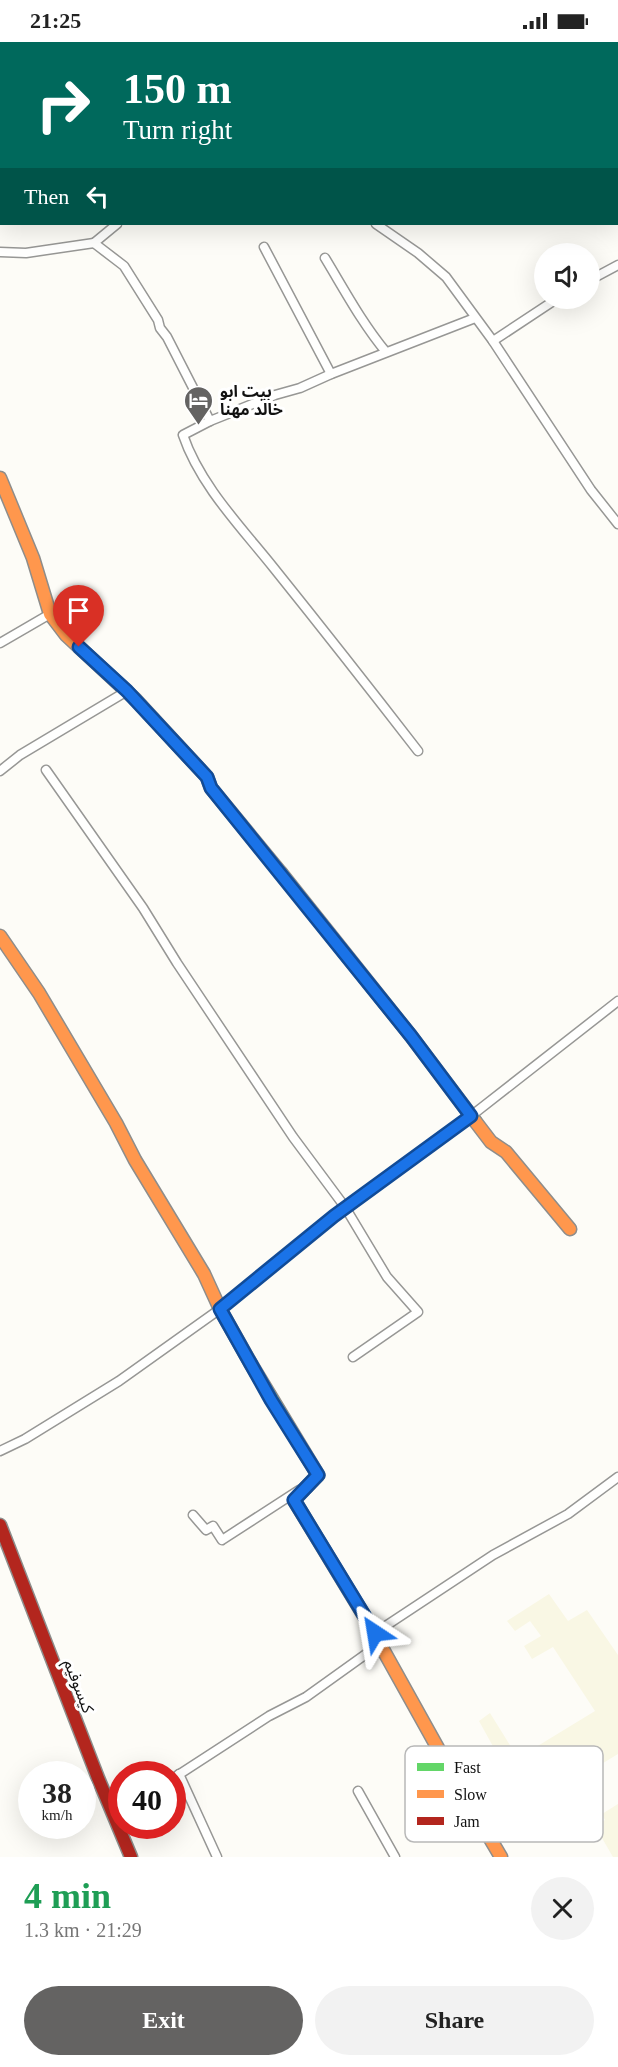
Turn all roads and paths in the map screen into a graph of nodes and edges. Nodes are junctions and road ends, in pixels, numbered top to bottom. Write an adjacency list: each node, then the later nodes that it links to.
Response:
1 (116, 225): 3 (street)
2 (377, 225): 10 (street)
3 (94, 243): 5 (street); 14 (street)
4 (264, 248): 13 (street)
5 (0, 252)
6 (325, 258): 12 (street)
7 (618, 265): 8 (street)
8 (600, 275)
9 (541, 309): 11 (street)
10 (475, 318): 11 (street); 12 (street)
11 (493, 341): 16 (street)
12 (386, 352): 13 (street)
13 (331, 374): 14 (street)
14 (210, 421): 20 (street)
15 (0, 478): 17 (street)
16 (618, 524)
17 (50, 614): 18 (street); 19 (street)
18 (0, 643)
19 (127, 691): 21 (street); 25 (street)
20 (418, 750)
21 (0, 771)
22 (46, 771): 26 (street)
23 (0, 936): 28 (street)
24 (618, 1001): 25 (street)
25 (471, 1116): 26 (street); 27 (street)
26 (345, 1207): 28 (street); 29 (street)
27 (570, 1229)
28 (220, 1309): 30 (street); 32 (street)
29 (353, 1357)
30 (0, 1451)
31 (618, 1477): 35 (street)
32 (307, 1485): 33 (street); 35 (street)
33 (193, 1515)
34 (0, 1525): 39 (street, كيسوفيم)
35 (378, 1639): 36 (street); 37 (street)
36 (437, 1746)
37 (186, 1771)
38 (358, 1791): 45 (street)
39 (108, 1797)
40 (186, 1797): 44 (street)
41 (125, 1839): 43 (street, كيسوفيم)
42 (492, 1842): 46 (street)
43 (131, 1857)
44 (217, 1857)
45 (395, 1857)
46 (501, 1857)

